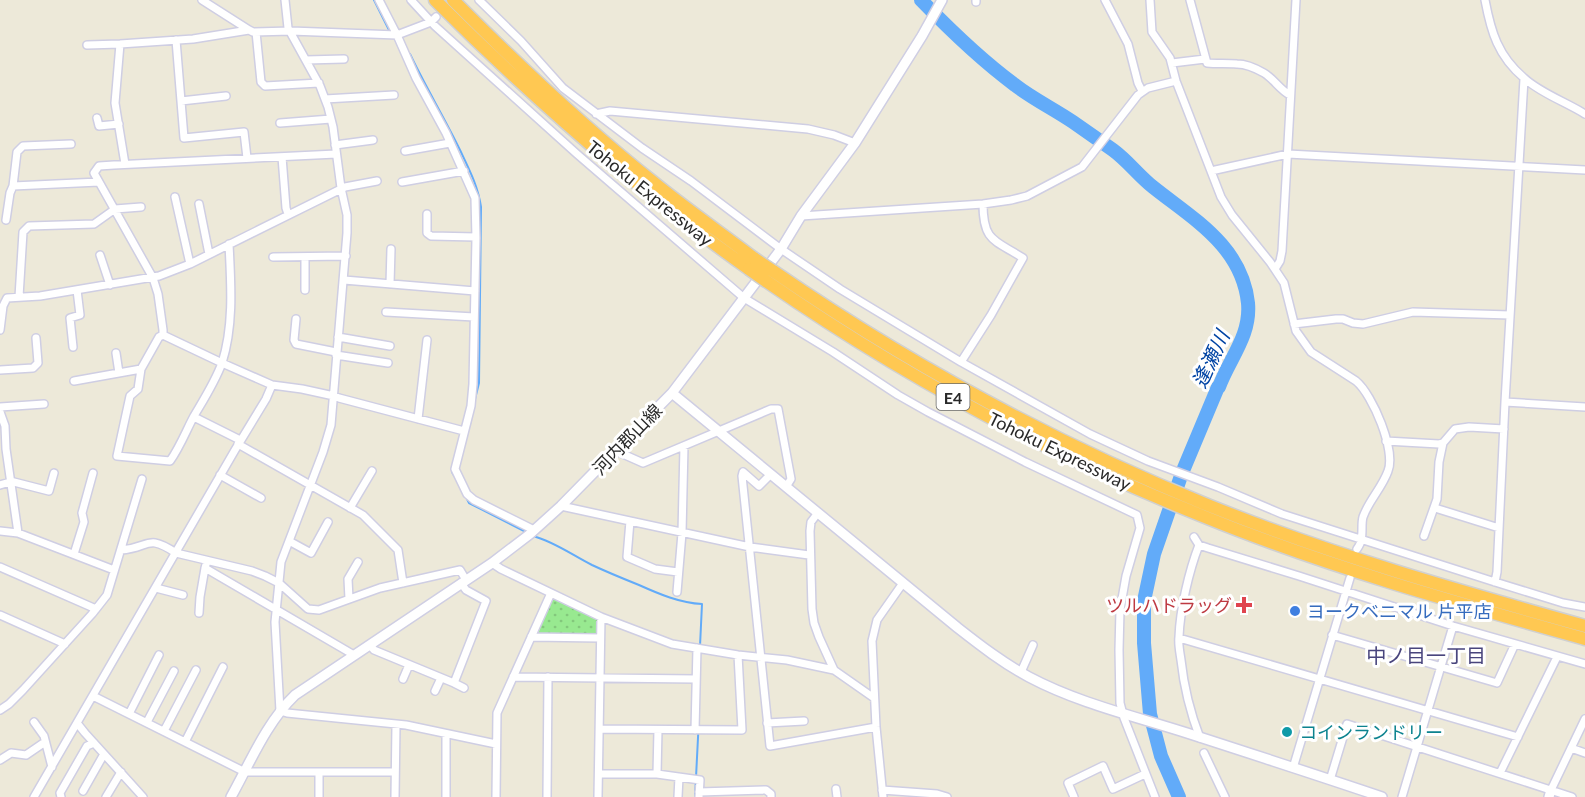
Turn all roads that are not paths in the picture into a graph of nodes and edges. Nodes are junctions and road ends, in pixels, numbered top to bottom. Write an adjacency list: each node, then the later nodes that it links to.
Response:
1 (202, 0): 15 (street)
2 (285, 0): 16 (street)
3 (379, 0): 17 (street)
4 (411, 0): 14 (street)
5 (435, 0): 79 (highway, Tohoku Expressway / E4)
6 (453, 0): 79 (highway, Tohoku Expressway / E4)
7 (479, 0): 34 (street)
8 (942, 0): 42 (main road, 河内郡山線)
9 (1105, 0): 28 (street)
10 (1150, 0): 24 (street)
11 (1190, 0): 22 (street)
12 (1296, 0): 30 (street)
13 (1485, 0): 25 (street)
14 (433, 19): 17 (street); 89 (street)
15 (252, 31): 16 (street); 18 (street); 27 (street)
16 (291, 31): 17 (street); 23 (street)
17 (397, 35): 41 (street)
18 (176, 40): 19 (street); 33 (street)
19 (120, 44): 20 (street); 39 (street)
20 (87, 45)
21 (344, 59): 23 (street)
22 (1205, 59): 24 (street); 30 (street)
23 (306, 60): 27 (street)
24 (1172, 63): 26 (street)
25 (1524, 79): 35 (street); 51 (street)
26 (1176, 81): 28 (street); 54 (street)
27 (319, 83): 32 (street)
28 (1142, 91): 62 (street)
29 (394, 95): 32 (street)
30 (1290, 95): 47 (street)
31 (226, 96): 33 (street)
32 (325, 99): 37 (street)
33 (181, 101): 49 (street)
34 (596, 114): 42 (street); 72 (street)
35 (1585, 114)
36 (97, 118): 39 (street)
37 (331, 119): 38 (street); 44 (street)
38 (280, 123)
39 (119, 124): 50 (street)
40 (373, 141): 44 (street)
41 (450, 143): 45 (street); 53 (street)
42 (855, 143): 67 (main road, 河内郡山線)
43 (70, 144): 58 (street)
44 (335, 145): 46 (street)
45 (405, 151)
46 (336, 154): 48 (street); 59 (street)
47 (1288, 154): 51 (street); 54 (street); 80 (street)
48 (282, 156): 49 (street); 65 (street)
49 (247, 158): 50 (street)
50 (125, 164): 56 (street)
51 (1519, 166): 52 (street); 92 (street)
52 (1585, 170)
53 (464, 171): 57 (street); 69 (street)
54 (1211, 171): 80 (street)
55 (377, 181): 59 (street)
56 (99, 182): 58 (street); 64 (street)
57 (402, 182)
58 (13, 186): 68 (street)
59 (341, 188): 65 (street); 76 (street)
60 (176, 197): 78 (street)
61 (200, 204): 73 (street)
62 (982, 204): 67 (street); 107 (street)
63 (141, 207): 64 (street)
64 (115, 209): 81 (street); 88 (street)
65 (288, 214): 70 (street)
66 (427, 214): 69 (street)
67 (801, 216): 72 (main road, 河内郡山線)
68 (6, 220)
69 (476, 237): 87 (street)
70 (229, 244): 73 (street); 105 (street)
71 (391, 249): 83 (street)
72 (781, 249): 89 (main road, 河内郡山線); 107 (street)
73 (209, 254): 78 (street)
74 (100, 255): 84 (street)
75 (305, 256): 76 (street); 77 (street); 86 (street)
76 (346, 256): 82 (street)
77 (273, 257)
78 (190, 264): 81 (street)
79 (752, 264): 146 (highway, Tohoku Expressway / E4, bridge)
80 (1275, 269): 95 (street)
81 (153, 278): 84 (street); 97 (street)
82 (344, 280): 83 (street); 98 (street)
83 (390, 284): 87 (street)
84 (110, 285): 85 (street)
85 (77, 290): 88 (street); 102 (street)
86 (305, 290)
87 (475, 291): 93 (street)
88 (19, 297): 90 (street)
89 (744, 298): 113 (main road, 河内郡山線); 231 (street)
90 (3, 299): 96 (street)
91 (386, 312): 93 (street)
92 (1510, 315): 95 (street); 115 (street)
93 (474, 317): 124 (street)
94 (296, 319): 104 (street)
95 (1294, 324): 126 (street)
96 (0, 330)
97 (163, 335): 105 (street); 108 (street)
98 (338, 337): 101 (street); 104 (street)
99 (36, 338): 109 (street)
100 (427, 340): 121 (street)
101 (390, 346)
102 (73, 347)
103 (116, 353): 110 (street)
104 (336, 353): 106 (street); 114 (street)
105 (222, 363): 112 (street); 120 (street)
106 (388, 363)
107 (962, 363): 157 (street)
108 (141, 369): 110 (street); 120 (street)
109 (0, 370)
110 (119, 373): 111 (street)
111 (74, 381)
112 (272, 385): 114 (street); 127 (street)
113 (672, 393): 125 (main road); 131 (main road, 河内郡山線)
114 (334, 396): 121 (street); 140 (street)
115 (1505, 402): 118 (street); 123 (street)
116 (44, 404): 117 (street)
117 (0, 407)
118 (1585, 407)
119 (0, 412): 122 (street)
120 (194, 417): 127 (street)
121 (418, 418): 124 (street)
122 (2, 421): 129 (street)
123 (1504, 429): 128 (street); 150 (street)
124 (465, 431): 154 (street)
125 (717, 432): 130 (street); 136 (main road); 141 (street)
126 (1386, 441): 128 (street); 157 (street)
127 (239, 442): 135 (street); 140 (street)
128 (1443, 443): 145 (street)
129 (3, 444): 138 (street)
130 (684, 447): 131 (street); 153 (street)
131 (616, 451): 143 (main road, 河内郡山線)
132 (372, 471): 144 (street)
133 (93, 473): 164 (street)
134 (54, 474): 138 (street)
135 (220, 475): 142 (street); 163 (street)
136 (770, 475): 141 (main road); 160 (street)
137 (142, 479): 162 (street)
138 (10, 481): 139 (street); 152 (street)
139 (0, 485)
140 (311, 485): 144 (street); 158 (street)
141 (786, 487): 147 (main road)
142 (261, 498)
143 (561, 506): 148 (street); 154 (main road, 河内郡山線)
144 (350, 508): 176 (street)
145 (1435, 508): 150 (street); 155 (street)
146 (1208, 512): 191 (highway, Tohoku Expressway / E4); 196 (highway, Tohoku Expressway / E4)
147 (817, 514): 165 (street); 177 (main road)
148 (630, 521): 153 (street); 171 (street)
149 (328, 522): 158 (street)
150 (1499, 528): 174 (street)
151 (0, 531): 152 (street)
152 (18, 532): 164 (street)
153 (682, 533): 160 (street); 171 (street)
154 (530, 534): 167 (main road, 河内郡山線)
155 (1425, 536)
156 (1194, 537): 159 (street)
157 (1361, 540): 161 (street); 174 (street)
158 (289, 541): 175 (street)
159 (1199, 545): 179 (street); 195 (street)
160 (750, 548): 165 (street); 205 (street)
161 (1357, 549)
162 (121, 550): 163 (street); 170 (street)
163 (176, 553): 168 (street); 178 (street)
164 (74, 554): 170 (street)
165 (809, 555): 212 (street)
166 (358, 562): 183 (street)
167 (492, 563): 173 (main road, 河内郡山線); 181 (street)
168 (206, 565): 175 (street); 186 (street); 187 (street)
169 (0, 567): 185 (street)
170 (114, 570): 185 (street)
171 (678, 572): 180 (street)
172 (1350, 578): 179 (street)
173 (464, 581): 176 (street); 199 (main road, 河内郡山線); 222 (street)
174 (1495, 582): 184 (street)
175 (279, 583): 183 (street); 186 (street)
176 (403, 583): 183 (street)
177 (903, 583): 214 (main road); 226 (street)
178 (156, 588): 182 (street); 225 (street)
179 (1345, 591): 190 (street); 192 (street)
180 (677, 592)
181 (551, 593): 189 (street); 193 (street)
182 (183, 595)
183 (349, 599)
184 (1585, 607)
185 (96, 609): 197 (street)
186 (276, 610): 203 (street); 228 (street)
187 (199, 613)
188 (0, 615): 197 (street)
189 (601, 617): 194 (street); 201 (street)
190 (1453, 626): 198 (street); 210 (street)
191 (1585, 626)
192 (1332, 635): 210 (street); 221 (street)
193 (531, 637): 194 (street); 215 (street)
194 (600, 638): 218 (street)
195 (1179, 638): 221 (street); 246 (street)
196 (1585, 639)
197 (65, 644): 227 (street)
198 (1515, 644): 206 (street); 210 (street)
199 (370, 645): 203 (main road, 河内郡山線); 208 (street)
200 (1033, 645): 214 (street)
201 (700, 648): 204 (street); 220 (street)
202 (159, 655): 230 (street)
203 (354, 655): 228 (main road, 河内郡山線)
204 (738, 655): 205 (street); 242 (street)
205 (760, 657): 212 (street); 237 (street)
206 (1557, 657): 207 (street); 245 (street)
207 (1585, 664)
208 (409, 665): 217 (street); 219 (street)
209 (223, 667): 248 (street)
210 (1441, 667): 229 (street)
211 (196, 670): 243 (street)
212 (834, 670): 226 (street)
213 (174, 671): 235 (street)
214 (1021, 672): 231 (main road)
215 (513, 677): 216 (street); 250 (street)
216 (549, 677): 218 (street); 284 (street)
217 (441, 678): 222 (street); 224 (street)
218 (600, 678): 220 (street); 240 (street)
219 (403, 679)
220 (696, 679): 242 (street)
221 (1320, 679): 229 (street); 258 (street)
222 (454, 683): 223 (street)
223 (464, 688)
224 (435, 691)
225 (93, 696): 230 (street); 236 (street)
226 (874, 698): 239 (street)
227 (0, 710)
228 (280, 711): 238 (street); 261 (main road, 河内郡山線)
229 (1428, 711): 245 (street); 251 (street)
230 (129, 714): 235 (street)
231 (1125, 714): 246 (main road); 266 (street)
232 (1585, 719): 252 (street)
233 (804, 721): 237 (street)
234 (34, 722): 247 (street)
235 (147, 722): 243 (street)
236 (77, 723): 249 (street); 257 (street)
237 (767, 723): 239 (street)
238 (396, 725): 244 (street); 262 (street)
239 (876, 727): 271 (street)
240 (600, 729): 241 (street); 264 (street)
241 (658, 730): 242 (street); 265 (street)
242 (698, 730)
243 (164, 731): 248 (street)
244 (446, 734): 250 (street); 282 (street)
245 (1518, 737): 263 (street)
246 (1200, 738): 258 (main road)
247 (45, 741): 256 (street); 257 (street)
248 (185, 742): 261 (street)
249 (94, 743): 255 (street); 276 (street)
250 (496, 744): 283 (street)
251 (1418, 747): 263 (street); 268 (street); 294 (street)
252 (1571, 748): 254 (street); 274 (street)
253 (1204, 753): 292 (street)
254 (1585, 753)
255 (104, 754): 260 (street); 270 (street)
256 (0, 760)
257 (52, 767): 275 (street)
258 (1293, 768): 268 (main road)
259 (319, 771): 261 (street); 262 (street); 280 (street)
260 (121, 772): 277 (street); 278 (street)
261 (245, 772): 279 (main road, 河内郡山線)
262 (395, 772): 281 (street)
263 (1500, 773): 274 (street)
264 (599, 774): 265 (street); 285 (street)
265 (657, 774): 267 (street)
266 (1145, 774): 269 (street); 291 (street)
267 (679, 777): 272 (street); 286 (street)
268 (1330, 780): 293 (main road)
269 (1113, 789): 289 (street); 290 (street)
270 (83, 791)
271 (883, 793): 288 (street)
272 (699, 794): 273 (street)
273 (734, 794): 287 (street)
274 (1550, 794): 295 (street)
275 (34, 797)
276 (61, 797)
277 (106, 797)
278 (143, 797)
279 (231, 797)
280 (319, 797)
281 (395, 797)
282 (446, 797)
283 (496, 797)
284 (547, 797)
285 (598, 797)
286 (678, 797)
287 (771, 797)
288 (947, 797)
289 (1074, 797)
290 (1116, 797)
291 (1155, 797)
292 (1225, 797)
293 (1382, 797)
294 (1402, 797)
295 (1572, 797)

